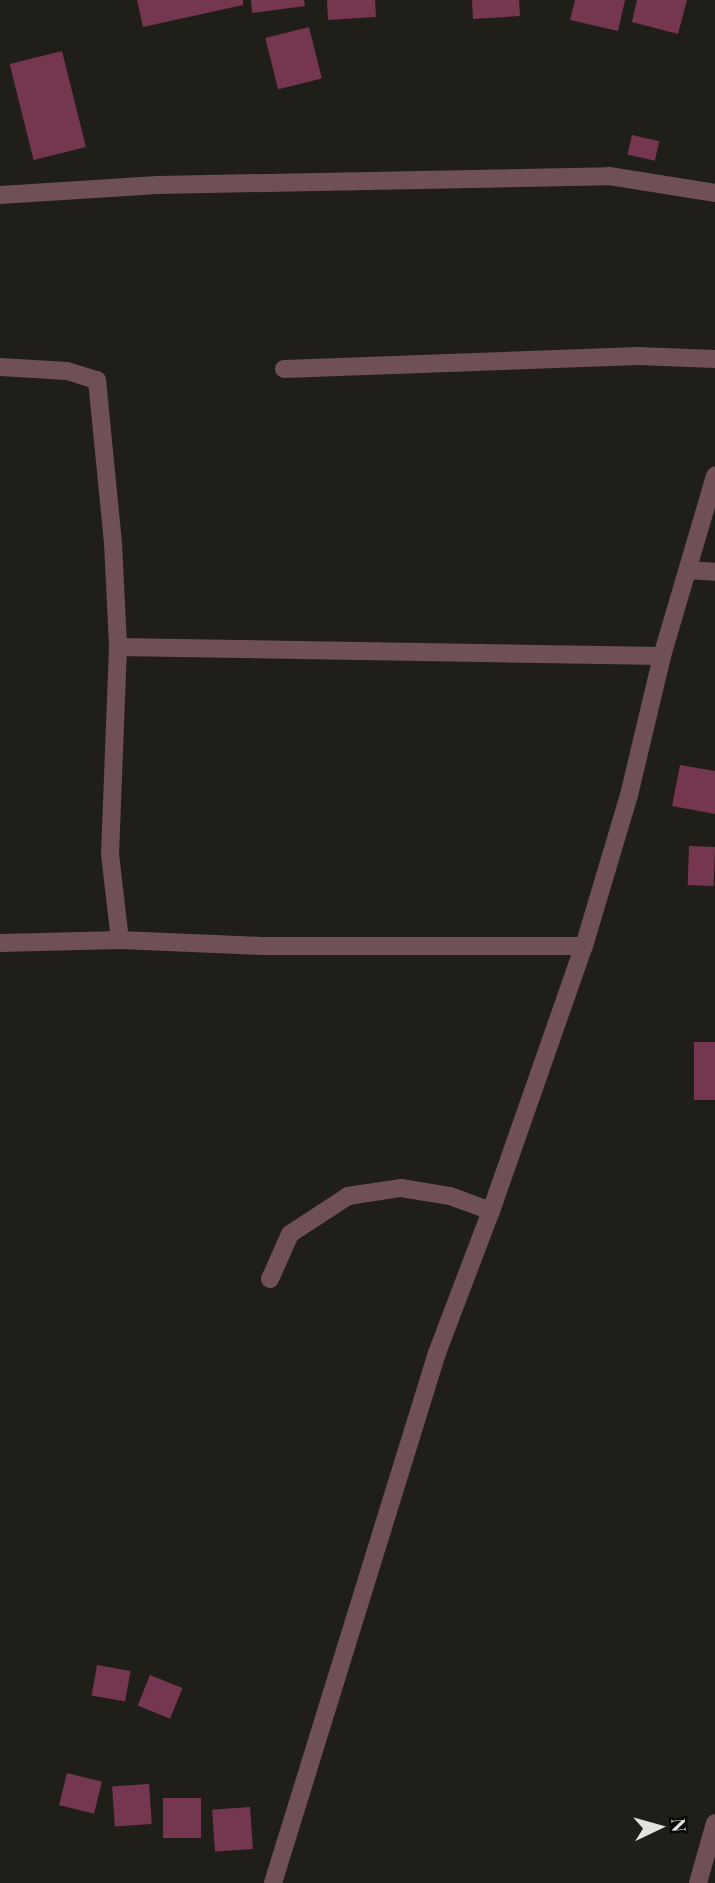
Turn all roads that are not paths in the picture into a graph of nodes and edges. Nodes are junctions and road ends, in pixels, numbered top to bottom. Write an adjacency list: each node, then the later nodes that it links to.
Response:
1 (715, 193): 2 (street)
2 (0, 195)
3 (715, 359): 5 (street)
4 (0, 367): 9 (street)
5 (284, 369)
6 (715, 477): 7 (street)
7 (688, 570): 8 (street); 10 (street)
8 (715, 572)
9 (118, 647): 10 (street); 11 (street)
10 (662, 656): 13 (street)
11 (120, 940): 12 (street); 13 (street)
12 (0, 943)
13 (584, 946): 14 (street)
14 (491, 1211): 15 (street); 17 (street)
15 (270, 1279)
16 (715, 1823): 18 (street)
17 (272, 1883)
18 (698, 1883)

